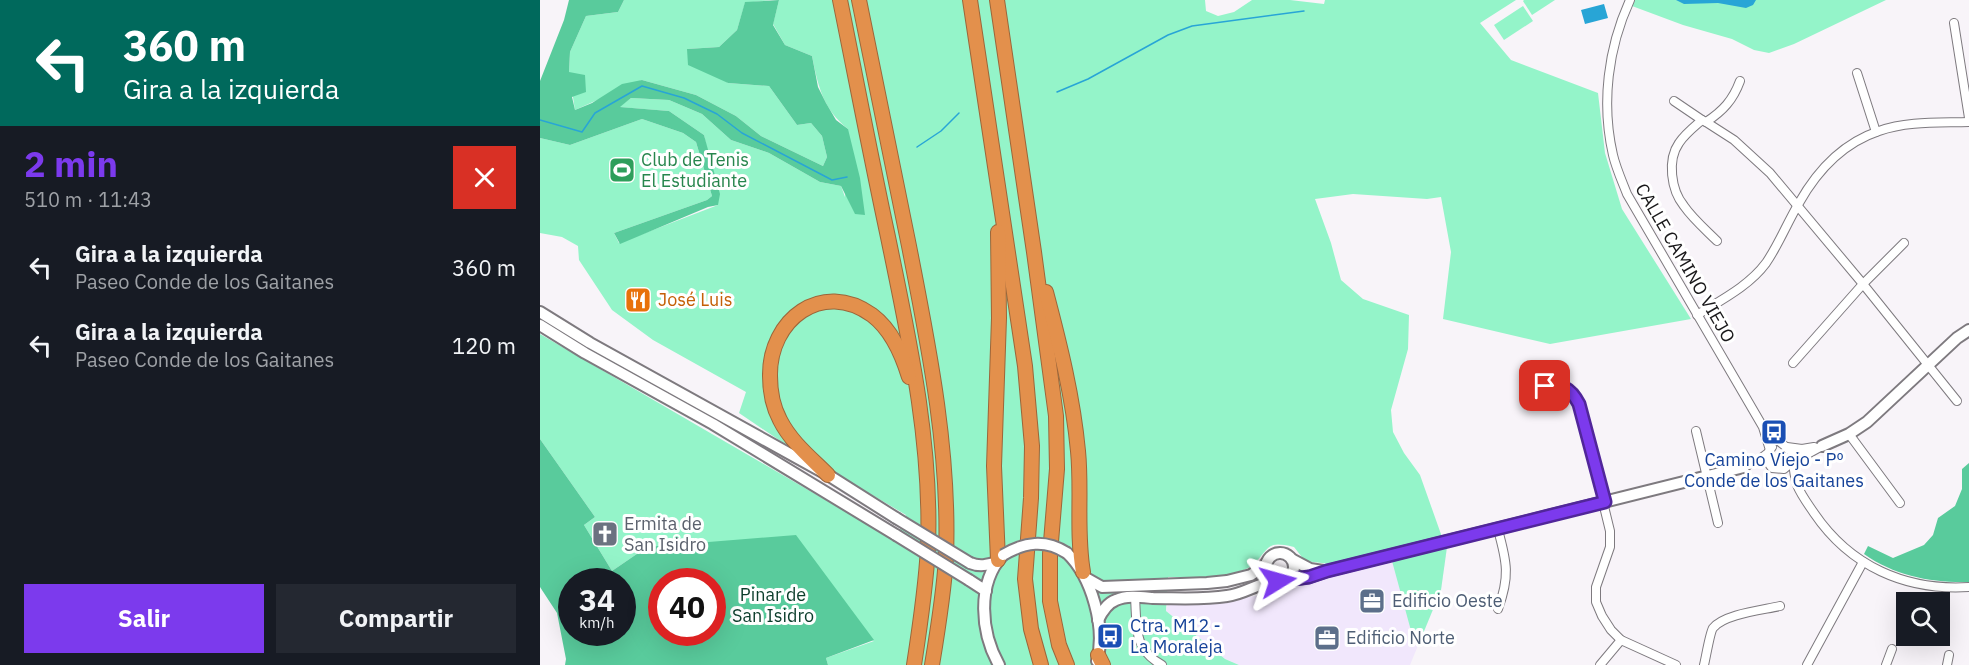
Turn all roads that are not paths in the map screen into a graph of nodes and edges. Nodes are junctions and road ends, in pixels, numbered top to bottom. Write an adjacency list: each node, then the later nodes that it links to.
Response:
1 (840, 0): 44 (highway)
2 (859, 0): 63 (highway)
3 (970, 0): 13 (highway)
4 (996, 0): 17 (highway)
5 (1630, 0): 20 (street, CALLE CAMINO VIEJO)
6 (1954, 23): 10 (street)
7 (1857, 73): 12 (street)
8 (1740, 81): 11 (street)
9 (1674, 101): 11 (street)
10 (1969, 120): 12 (street)
11 (1704, 121): 14 (street); 15 (street)
12 (1876, 132): 14 (street)
13 (993, 161): 45 (highway); 65 (highway)
14 (1798, 204): 18 (street); 20 (street)
15 (1717, 241)
16 (1904, 243): 18 (street)
17 (1034, 252): 50 (highway); 66 (highway)
18 (1863, 284): 23 (street); 24 (street)
19 (540, 312): 37 (street)
20 (1697, 315): 27 (street, CALLE CAMINO VIEJO)
21 (540, 325): 53 (street, bridge)
22 (1969, 330): 24 (street)
23 (1792, 363)
24 (1928, 365): 26 (street); 29 (street)
25 (1531, 388): 40 (street)
26 (1957, 401)
27 (1763, 427): 30 (street, CALLE CAMINO VIEJO); 32 (street, CALLE CAMINO VIEJO)
28 (1696, 431): 38 (street)
29 (1849, 434): 31 (street); 41 (street)
30 (1785, 446): 31 (street); 32 (street); 33 (street)
31 (1822, 446): 33 (street)
32 (1769, 451): 34 (street); 35 (street)
33 (1792, 462): 36 (street); 39 (street)
34 (1770, 465): 35 (street); 36 (street)
35 (1744, 467): 38 (street)
36 (1779, 470): 39 (street)
37 (828, 475): 44 (highway); 45 (street, bridge)
38 (1706, 477): 40 (street); 42 (street)
39 (1798, 487): 47 (street)
40 (1605, 502): 43 (street); 58 (street)
41 (1900, 504)
42 (1718, 523)
43 (1498, 530): 49 (street); 56 (street)
44 (928, 547): 62 (highway)
45 (999, 559): 50 (street, bridge); 53 (street)
46 (1293, 560): 48 (street); 49 (street); 51 (street)
47 (1863, 562): 52 (street); 71 (street)
48 (1265, 565): 50 (street); 51 (street)
49 (1327, 571): 51 (street)
50 (1084, 575): 57 (street)
51 (1280, 581): 54 (street)
52 (1969, 588)
53 (986, 591): 64 (street)
54 (1135, 597): 57 (street); 67 (street)
55 (1780, 606): 70 (street)
56 (1498, 609)
57 (1098, 620): 61 (street)
58 (1622, 640): 68 (street); 69 (street)
59 (1892, 649): 72 (street)
60 (1949, 656): 73 (street)
61 (1099, 662)
62 (914, 665)
63 (932, 665)
64 (999, 665)
65 (1041, 665)
66 (1067, 665)
67 (1162, 665)
68 (1600, 665)
69 (1676, 665)
70 (1704, 665)
71 (1807, 665)
72 (1886, 665)
73 (1947, 665)

